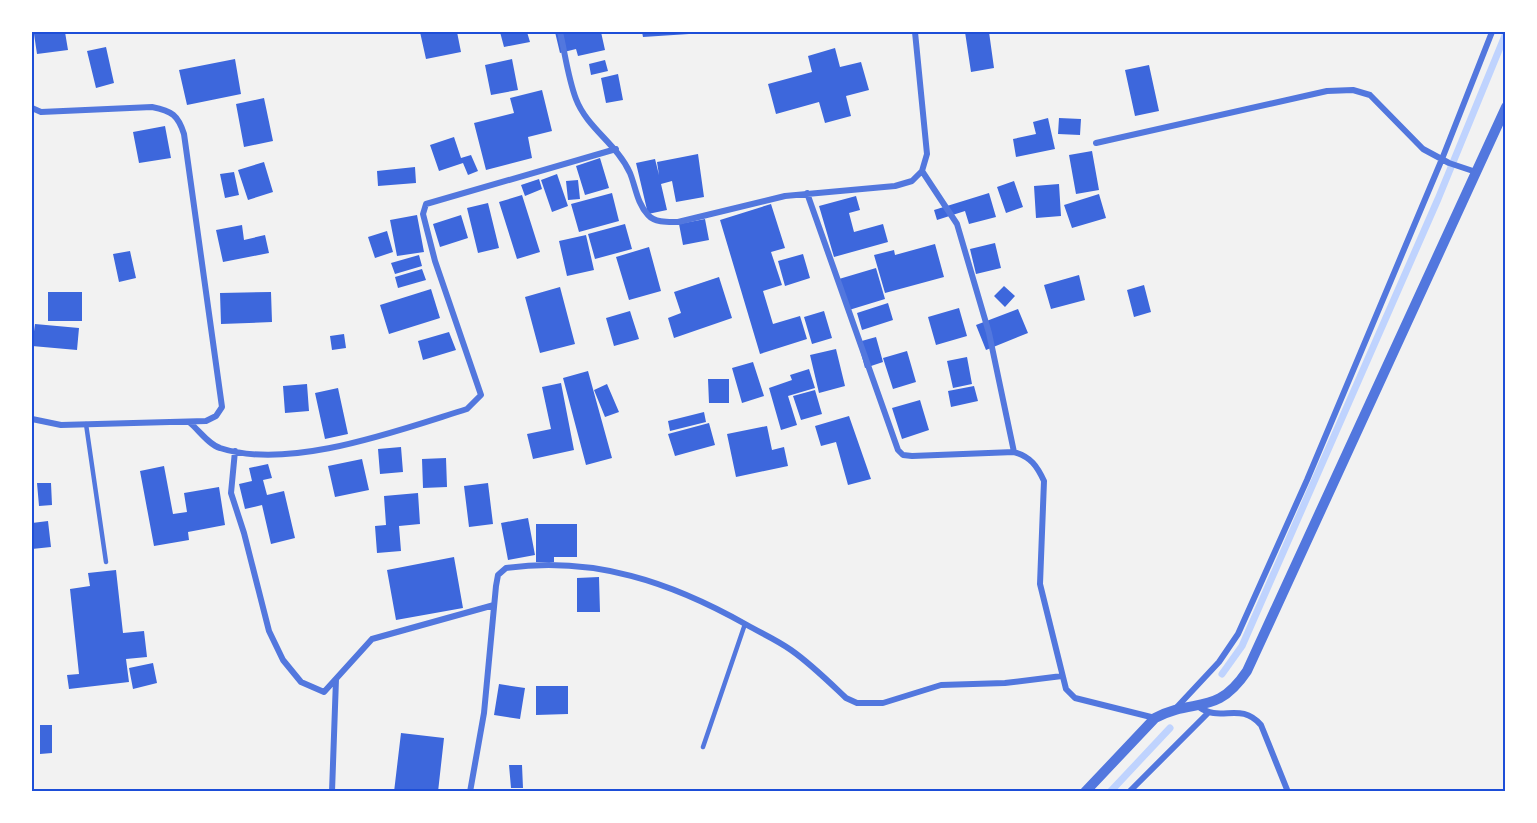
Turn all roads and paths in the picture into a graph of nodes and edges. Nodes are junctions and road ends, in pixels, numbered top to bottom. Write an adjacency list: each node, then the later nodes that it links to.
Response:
1 (560, 32): 7 (street)
2 (915, 32): 9 (street)
3 (1492, 32): 8 (street)
4 (1506, 107): 10 (street)
5 (32, 108): 13 (street)
6 (1096, 143): 8 (street)
7 (616, 149): 11 (street); 15 (street)
8 (1442, 159): 10 (street); 22 (street)
9 (922, 171): 11 (street); 16 (street)
10 (1476, 172): 23 (street)
11 (807, 193): 16 (street)
12 (32, 419): 14 (street)
13 (189, 422): 14 (street); 15 (street)
14 (86, 424): 17 (lane)
15 (235, 451): 21 (street)
16 (1014, 452): 20 (street)
17 (106, 562)
18 (494, 605): 19 (street); 21 (street); 27 (street)
19 (745, 624): 20 (street); 25 (lane)
20 (1062, 676): 24 (street)
21 (336, 678): 26 (street)
22 (1175, 709): 23 (street); 24 (street)
23 (1203, 710): 29 (street); 30 (street)
24 (1155, 718): 28 (street)
25 (704, 747)
26 (332, 792)
27 (470, 792)
28 (1085, 792)
29 (1129, 792)
30 (1288, 792)

